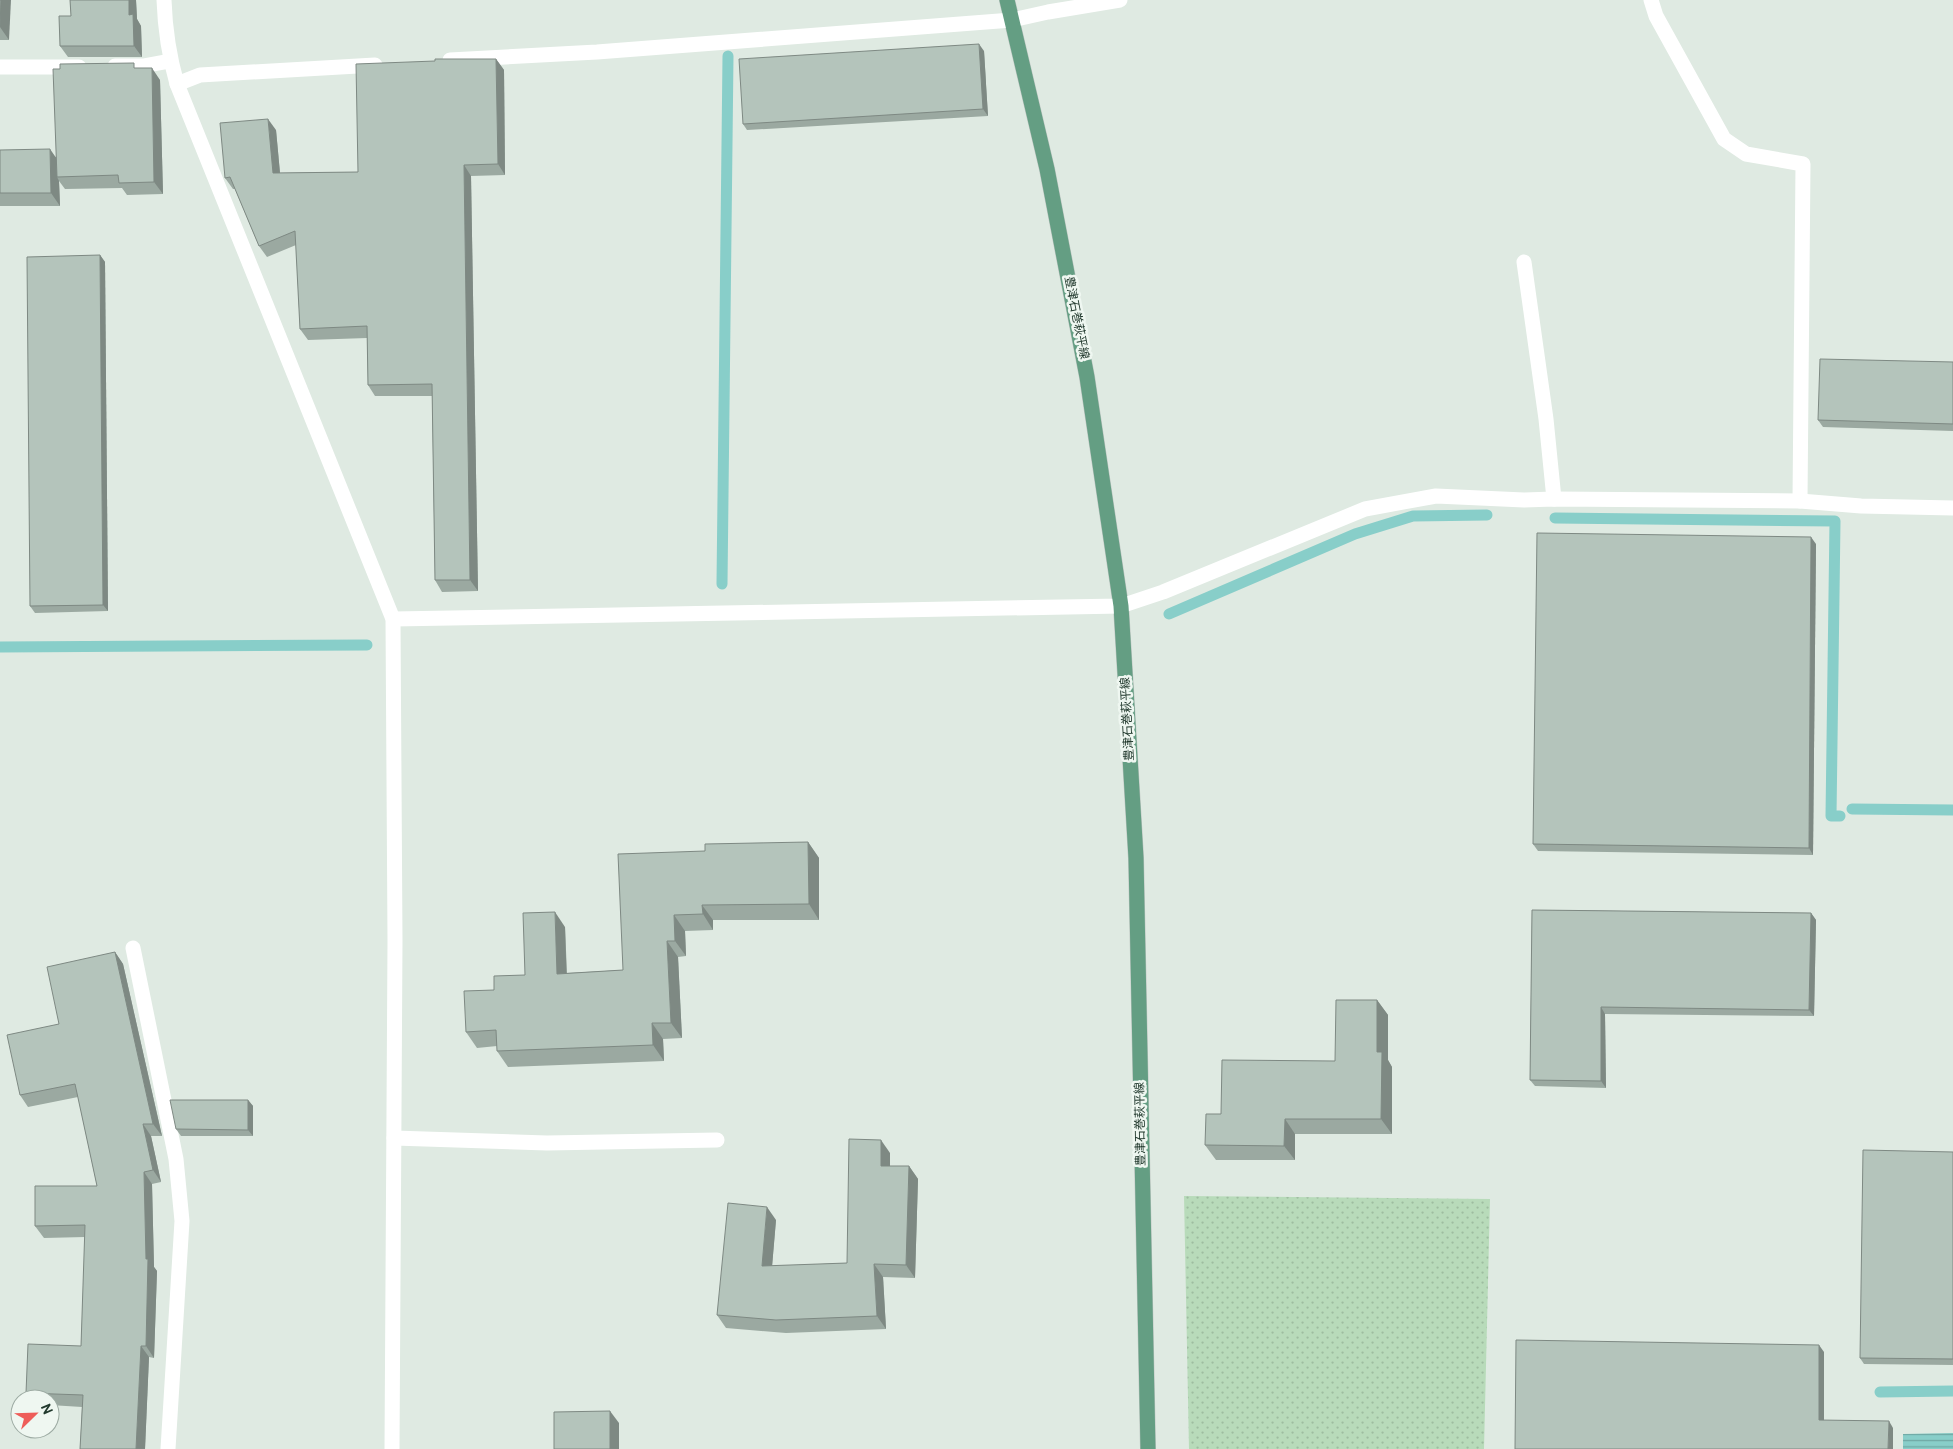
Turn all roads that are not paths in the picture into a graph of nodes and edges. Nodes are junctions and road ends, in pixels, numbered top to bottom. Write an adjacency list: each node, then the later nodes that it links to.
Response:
1 (164, 0): 6 (street)
2 (1007, 0): 5 (main road, 豊津石巻萩平線)
3 (1120, 0): 5 (street)
4 (1651, 0): 13 (street)
5 (1012, 20): 7 (street); 15 (main road, 豊津石巻萩平線)
6 (170, 61): 9 (street); 10 (street)
7 (438, 61)
8 (388, 64): 10 (street)
9 (0, 67)
10 (177, 84): 16 (street)
11 (1524, 262): 12 (street)
12 (1554, 499): 13 (street); 15 (street)
13 (1800, 501): 14 (street)
14 (1953, 508)
15 (1121, 606): 16 (street); 22 (main road, 豊津石巻萩平線)
16 (393, 619): 18 (street)
17 (133, 948): 20 (street)
18 (394, 1138): 19 (street); 21 (street)
19 (717, 1140)
20 (168, 1449)
21 (392, 1449)
22 (1148, 1449)

